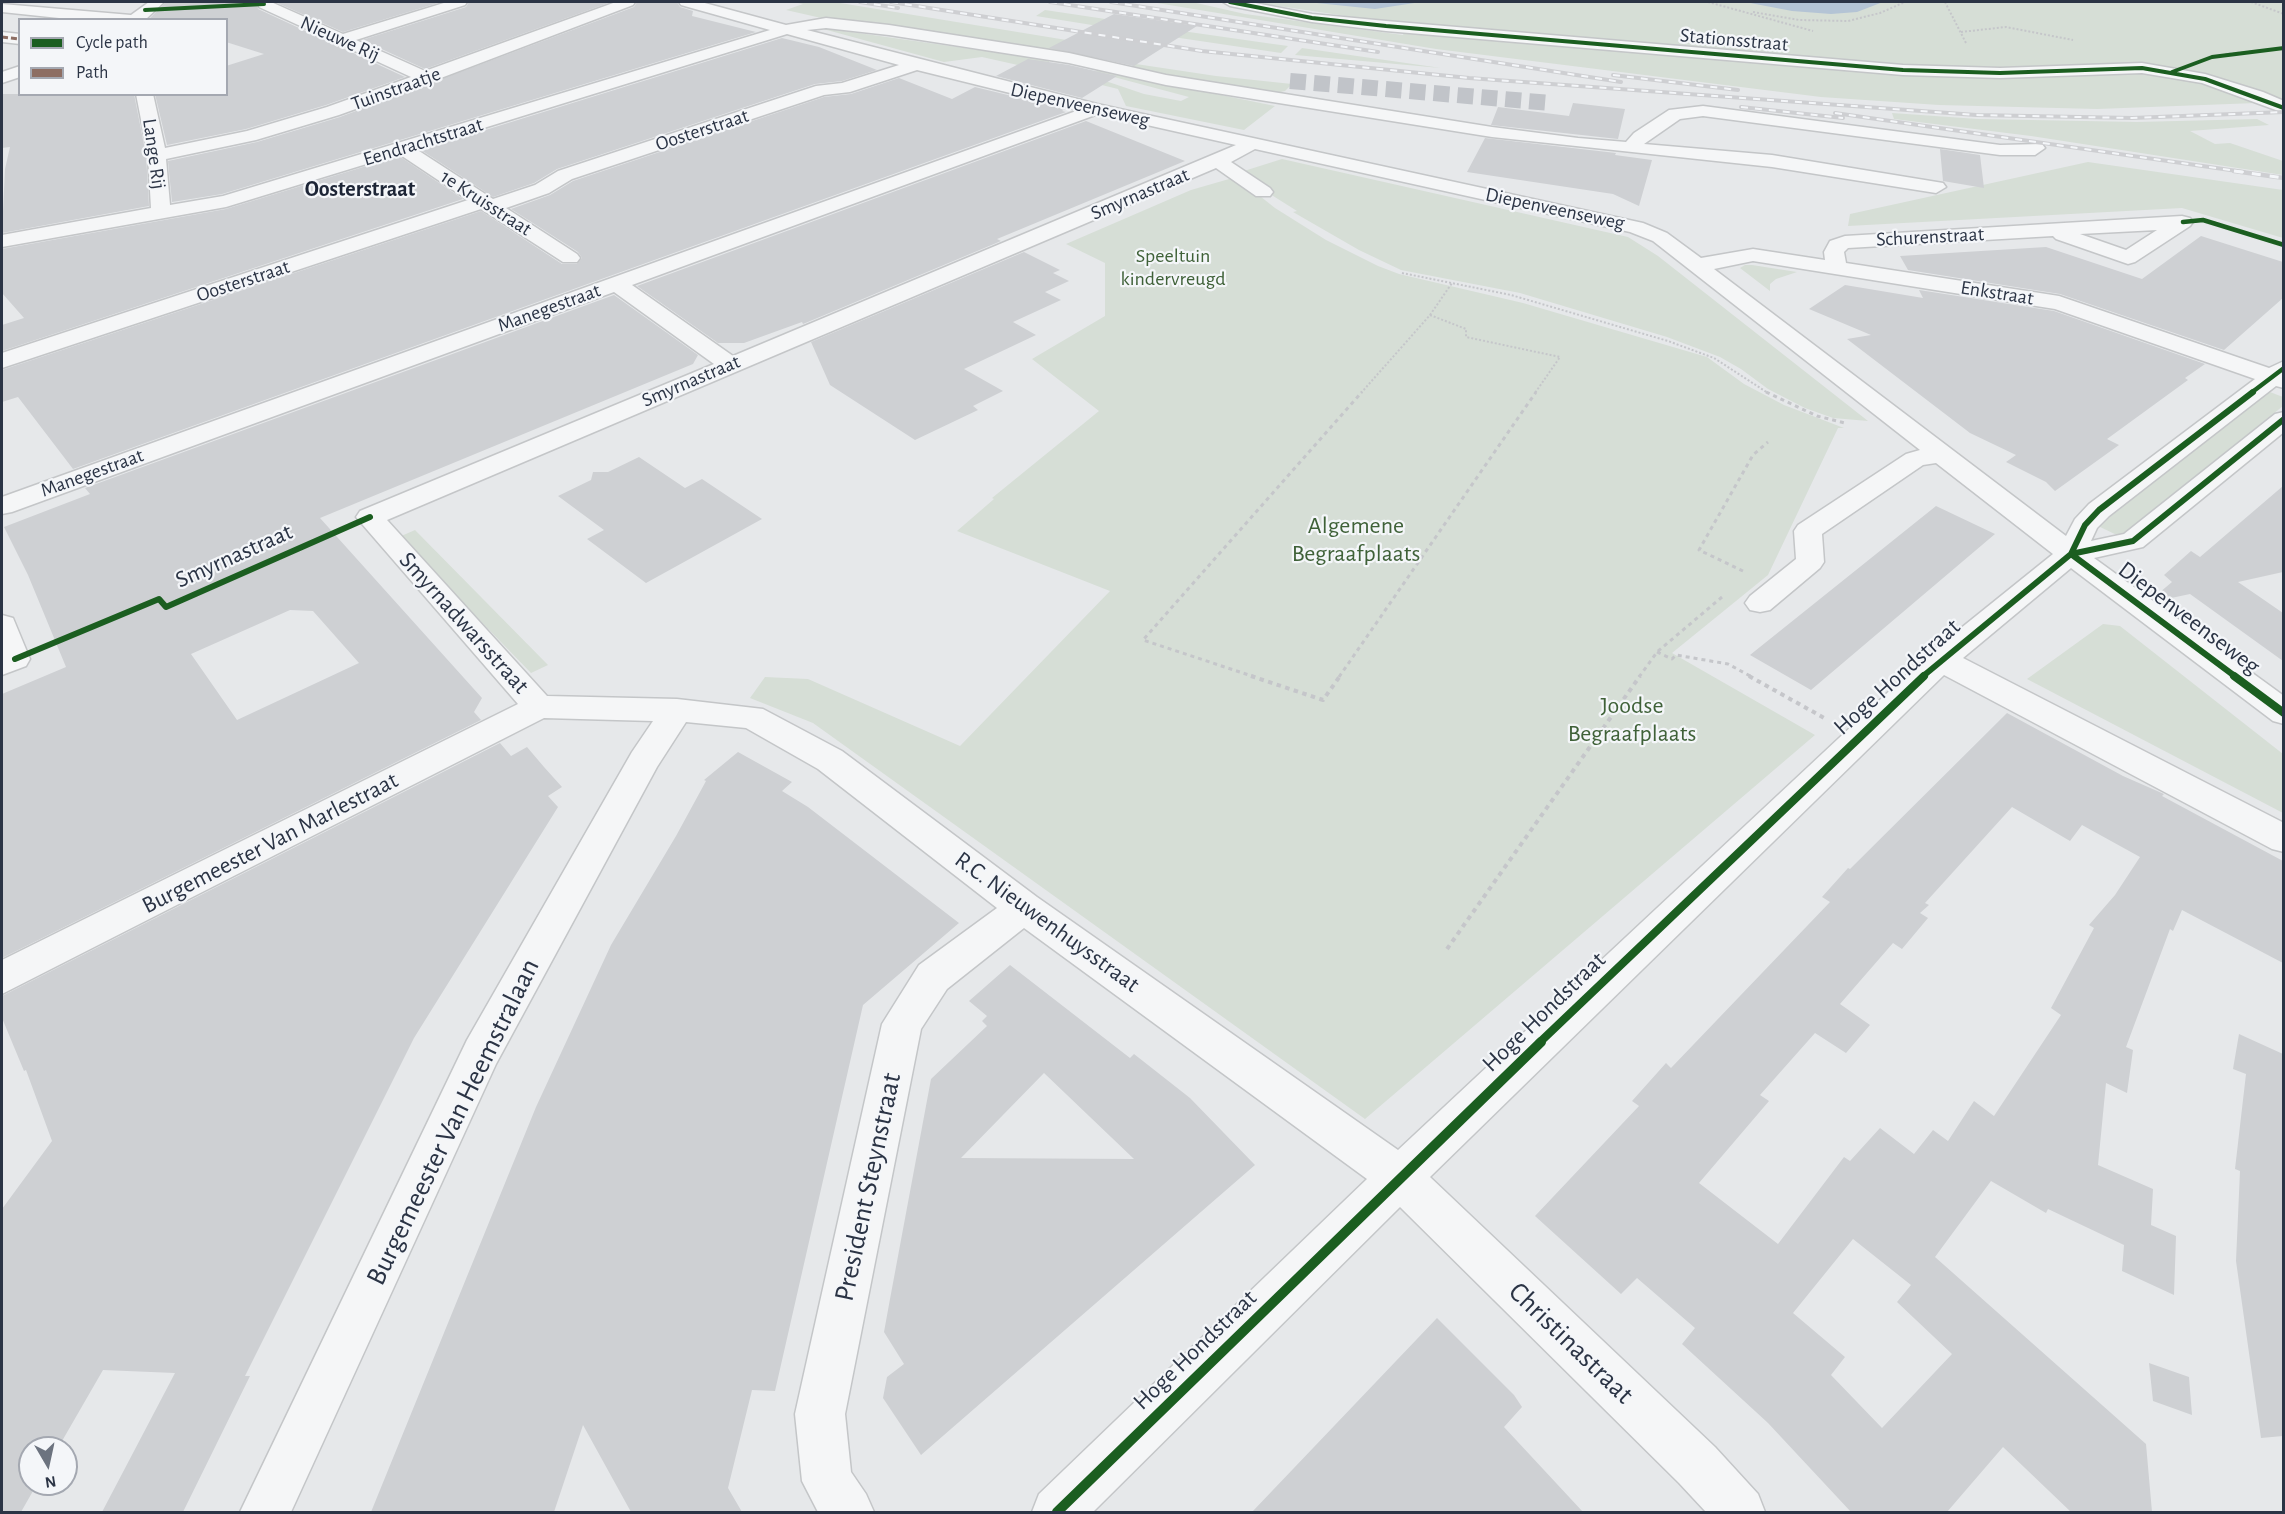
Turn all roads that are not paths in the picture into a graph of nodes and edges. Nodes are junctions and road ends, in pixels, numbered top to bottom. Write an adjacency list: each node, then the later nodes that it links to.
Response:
1 (157, 2): 9 (street)
2 (460, 2): 13 (street)
3 (628, 2): 18 (street, Tuinstraatje)
4 (686, 2): 10 (street, Diepenveenseweg)
5 (1230, 2): 20 (street, Stationsstraat)
6 (268, 3): 13 (street, Nieuwe Rij)
7 (2, 8): 8 (street)
8 (111, 18)
9 (136, 18)
10 (788, 29): 14 (street); 15 (street, Diepenveenseweg); 26 (street, Eendrachtstraat)
11 (2, 37): 12 (street)
12 (18, 39)
13 (341, 40): 18 (street, Nieuwe Rij)
14 (1069, 58): 19 (street); 27 (street)
15 (916, 65): 23 (street, Diepenveenseweg); 33 (street, Oosterstraat)
16 (18, 72): 17 (street)
17 (2, 78)
18 (427, 78): 29 (street, Tuinstraatje)
19 (1258, 78)
20 (2236, 89): 22 (street, Stationsstraat); 24 (street, Stationsstraat)
21 (144, 96): 29 (street, Lange Rij)
22 (2283, 108)
23 (1097, 109): 25 (street, Diepenveenseweg); 41 (street, Manegestraat)
24 (2283, 114)
25 (1251, 144): 30 (street, Smyrnastraat); 39 (street, Diepenveenseweg)
26 (402, 148): 33 (street, 1e Kruisstraat); 34 (street, Eendrachtstraat)
27 (1630, 148): 28 (street); 31 (street)
28 (2036, 148)
29 (157, 155): 34 (street, Lange Rij)
30 (1218, 161): 32 (street); 43 (street, Smyrnastraat)
31 (1936, 187)
32 (1263, 192)
33 (489, 204): 38 (street, 1e Kruisstraat); 42 (street, Oosterstraat)
34 (161, 214): 36 (street, Eendrachtstraat)
35 (2047, 230): 35 (street, Schurenstraat); 40 (street, Schurenstraat)
36 (9, 240): 37 (street)
37 (2, 254)
38 (570, 258)
39 (1700, 265): 40 (street, Enkstraat); 46 (street, Diepenveenseweg)
40 (1836, 268): 44 (street, Enkstraat)
41 (617, 284): 43 (street); 47 (street, Manegestraat)
42 (2, 361)
43 (730, 365): 48 (street, Smyrnastraat)
44 (2280, 375): 49 (street, Hoge Hondstraat)
45 (2283, 419): 49 (street, Hoge Hondstraat)
46 (1941, 454): 49 (street, Diepenveenseweg); 50 (street)
47 (2, 506)
48 (370, 517): 54 (street, Smyrnadwarsstraat)
49 (2071, 554): 52 (street, Hoge Hondstraat); 56 (street, Diepenveenseweg)
50 (1760, 603)
51 (2, 625): 53 (street)
52 (1941, 660): 57 (street); 60 (street, Hoge Hondstraat)
53 (8, 662)
54 (539, 707): 55 (street, Smyrnadwarsstraat); 59 (street, Burgemeester Van Marlestraat)
55 (677, 710): 58 (street, R.C. Nieuwenhuysstraat); 61 (street, Burgemeester Van Heemstralaan)
56 (2283, 713)
57 (2283, 839)
58 (1024, 908): 60 (street, R.C. Nieuwenhuysstraat); 62 (street, President Steynstraat)
59 (2, 978)
60 (1400, 1177): 63 (street, Hoge Hondstraat); 64 (street, Christinastraat)
61 (266, 1512)
62 (848, 1512)
63 (1057, 1512)
64 (1740, 1512)

